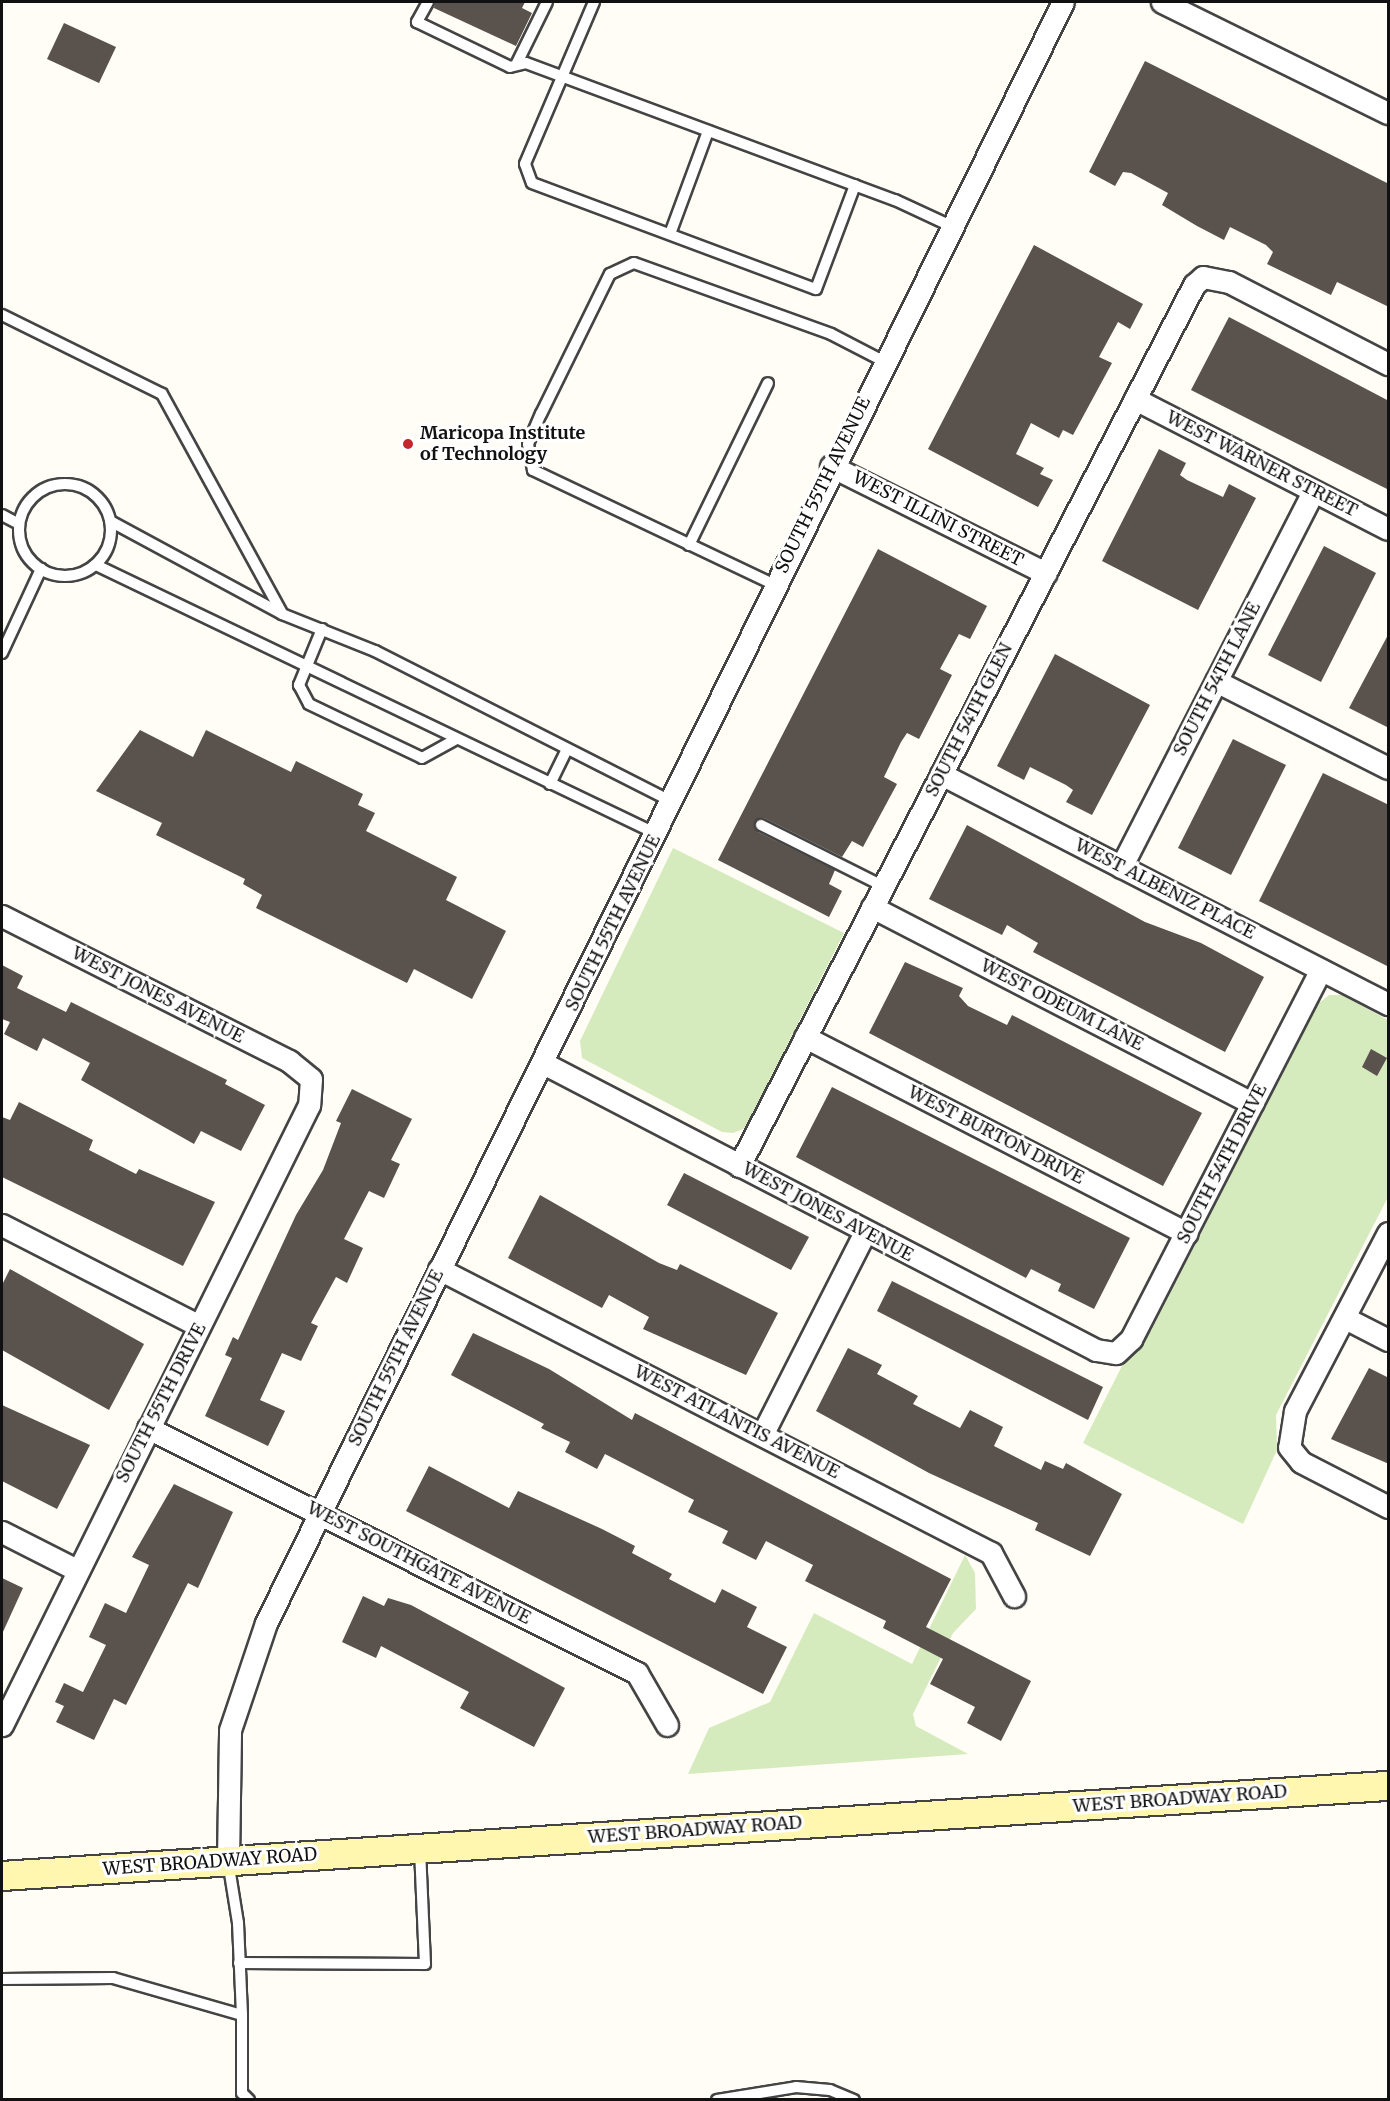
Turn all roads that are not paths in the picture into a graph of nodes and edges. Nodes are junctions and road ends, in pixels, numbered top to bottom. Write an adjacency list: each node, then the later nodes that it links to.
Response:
1 (428, 2): 6 (lane)
2 (547, 2): 6 (lane)
3 (594, 2): 7 (lane)
4 (1063, 2): 11 (street, SOUTH 55TH AVENUE)
5 (1162, 2): 8 (street)
6 (516, 65): 7 (lane)
7 (559, 75): 9 (lane); 12 (lane)
8 (1389, 113)
9 (708, 131): 10 (lane); 12 (lane)
10 (855, 185): 11 (lane); 12 (lane)
11 (951, 226): 14 (street, SOUTH 55TH AVENUE)
12 (670, 234)
13 (2, 315): 29 (lane)
14 (883, 361): 18 (street, SOUTH 55TH AVENUE); 24 (lane)
15 (1389, 364): 17 (street, SOUTH 54TH GLEN)
16 (768, 383): 24 (lane)
17 (1135, 399): 19 (street, WEST WARNER STREET); 27 (street, SOUTH 54TH GLEN)
18 (831, 466): 27 (street, WEST ILLINI STREET); 28 (street, SOUTH 55TH AVENUE)
19 (1313, 491): 23 (street, WEST WARNER STREET); 33 (street, SOUTH 54TH LANE)
20 (2, 515): 22 (lane)
21 (110, 521): 22 (lane); 25 (lane); 29 (lane)
22 (19, 524): 26 (lane)
23 (1389, 529)
24 (689, 544): 28 (lane)
25 (96, 565): 26 (lane); 32 (lane)
26 (41, 569): 31 (lane)
27 (1046, 573): 37 (street, SOUTH 54TH GLEN)
28 (775, 585): 39 (street, SOUTH 55TH AVENUE)
29 (282, 614): 30 (lane)
30 (322, 629): 32 (lane); 35 (lane)
31 (2, 653)
32 (304, 666): 34 (lane); 34 (lane)
33 (1216, 681): 36 (street); 42 (street, SOUTH 54TH LANE)
34 (455, 740): 38 (lane)
35 (567, 749): 38 (lane); 39 (lane)
36 (1389, 768)
37 (941, 774): 42 (street, WEST ALBENIZ PLACE); 43 (street, SOUTH 54TH GLEN)
38 (550, 784): 41 (lane)
39 (673, 802): 41 (street, SOUTH 55TH AVENUE)
40 (761, 825): 43 (lane)
41 (657, 834): 49 (street, SOUTH 55TH AVENUE)
42 (1121, 867): 46 (street, WEST ALBENIZ PLACE)
43 (883, 886): 44 (street, SOUTH 54TH GLEN)
44 (872, 907): 48 (street, SOUTH 54TH GLEN); 51 (street, WEST ODEUM LANE)
45 (2, 916): 50 (street, WEST JONES AVENUE)
46 (1321, 970): 47 (street, WEST ALBENIZ PLACE); 51 (street, SOUTH 54TH DRIVE)
47 (1389, 1004)
48 (805, 1037): 52 (street, SOUTH 54TH GLEN); 55 (street, WEST BURTON DRIVE)
49 (543, 1063): 52 (street, WEST JONES AVENUE); 57 (street, SOUTH 55TH AVENUE)
50 (311, 1079): 59 (street, SOUTH 55TH DRIVE)
51 (1252, 1103): 55 (street, SOUTH 54TH DRIVE)
52 (739, 1166): 54 (street, WEST JONES AVENUE)
53 (2, 1225): 59 (street)
54 (865, 1233): 61 (street, WEST JONES AVENUE); 63 (street)
55 (1187, 1233): 61 (street, SOUTH 54TH DRIVE)
56 (1389, 1233): 58 (street)
57 (439, 1269): 63 (street, WEST ATLANTIS AVENUE); 65 (street, SOUTH 55TH AVENUE)
58 (1345, 1318): 60 (street); 64 (street)
59 (199, 1326): 62 (street, SOUTH 55TH DRIVE)
60 (1389, 1340)
61 (1116, 1353)
62 (148, 1428): 65 (street, WEST SOUTHGATE AVENUE); 67 (street, SOUTH 55TH DRIVE)
63 (762, 1435): 68 (street, WEST ATLANTIS AVENUE)
64 (1389, 1507)
65 (319, 1513): 70 (street, WEST SOUTHGATE AVENUE); 73 (street, SOUTH 55TH AVENUE)
66 (2, 1532): 67 (street)
67 (77, 1570): 69 (street, SOUTH 55TH DRIVE)
68 (1014, 1596)
69 (2, 1725)
70 (666, 1725)
71 (1389, 1786): 72 (main road, WEST BROADWAY ROAD)
72 (420, 1848): 73 (main road, WEST BROADWAY ROAD); 75 (lane)
73 (228, 1861): 74 (main road, WEST BROADWAY ROAD); 75 (lane)
74 (2, 1876)
75 (239, 1963): 77 (lane)
76 (2, 1979): 77 (lane)
77 (242, 2014): 78 (lane)
78 (249, 2100)
79 (717, 2100): 80 (lane)
80 (854, 2100)

